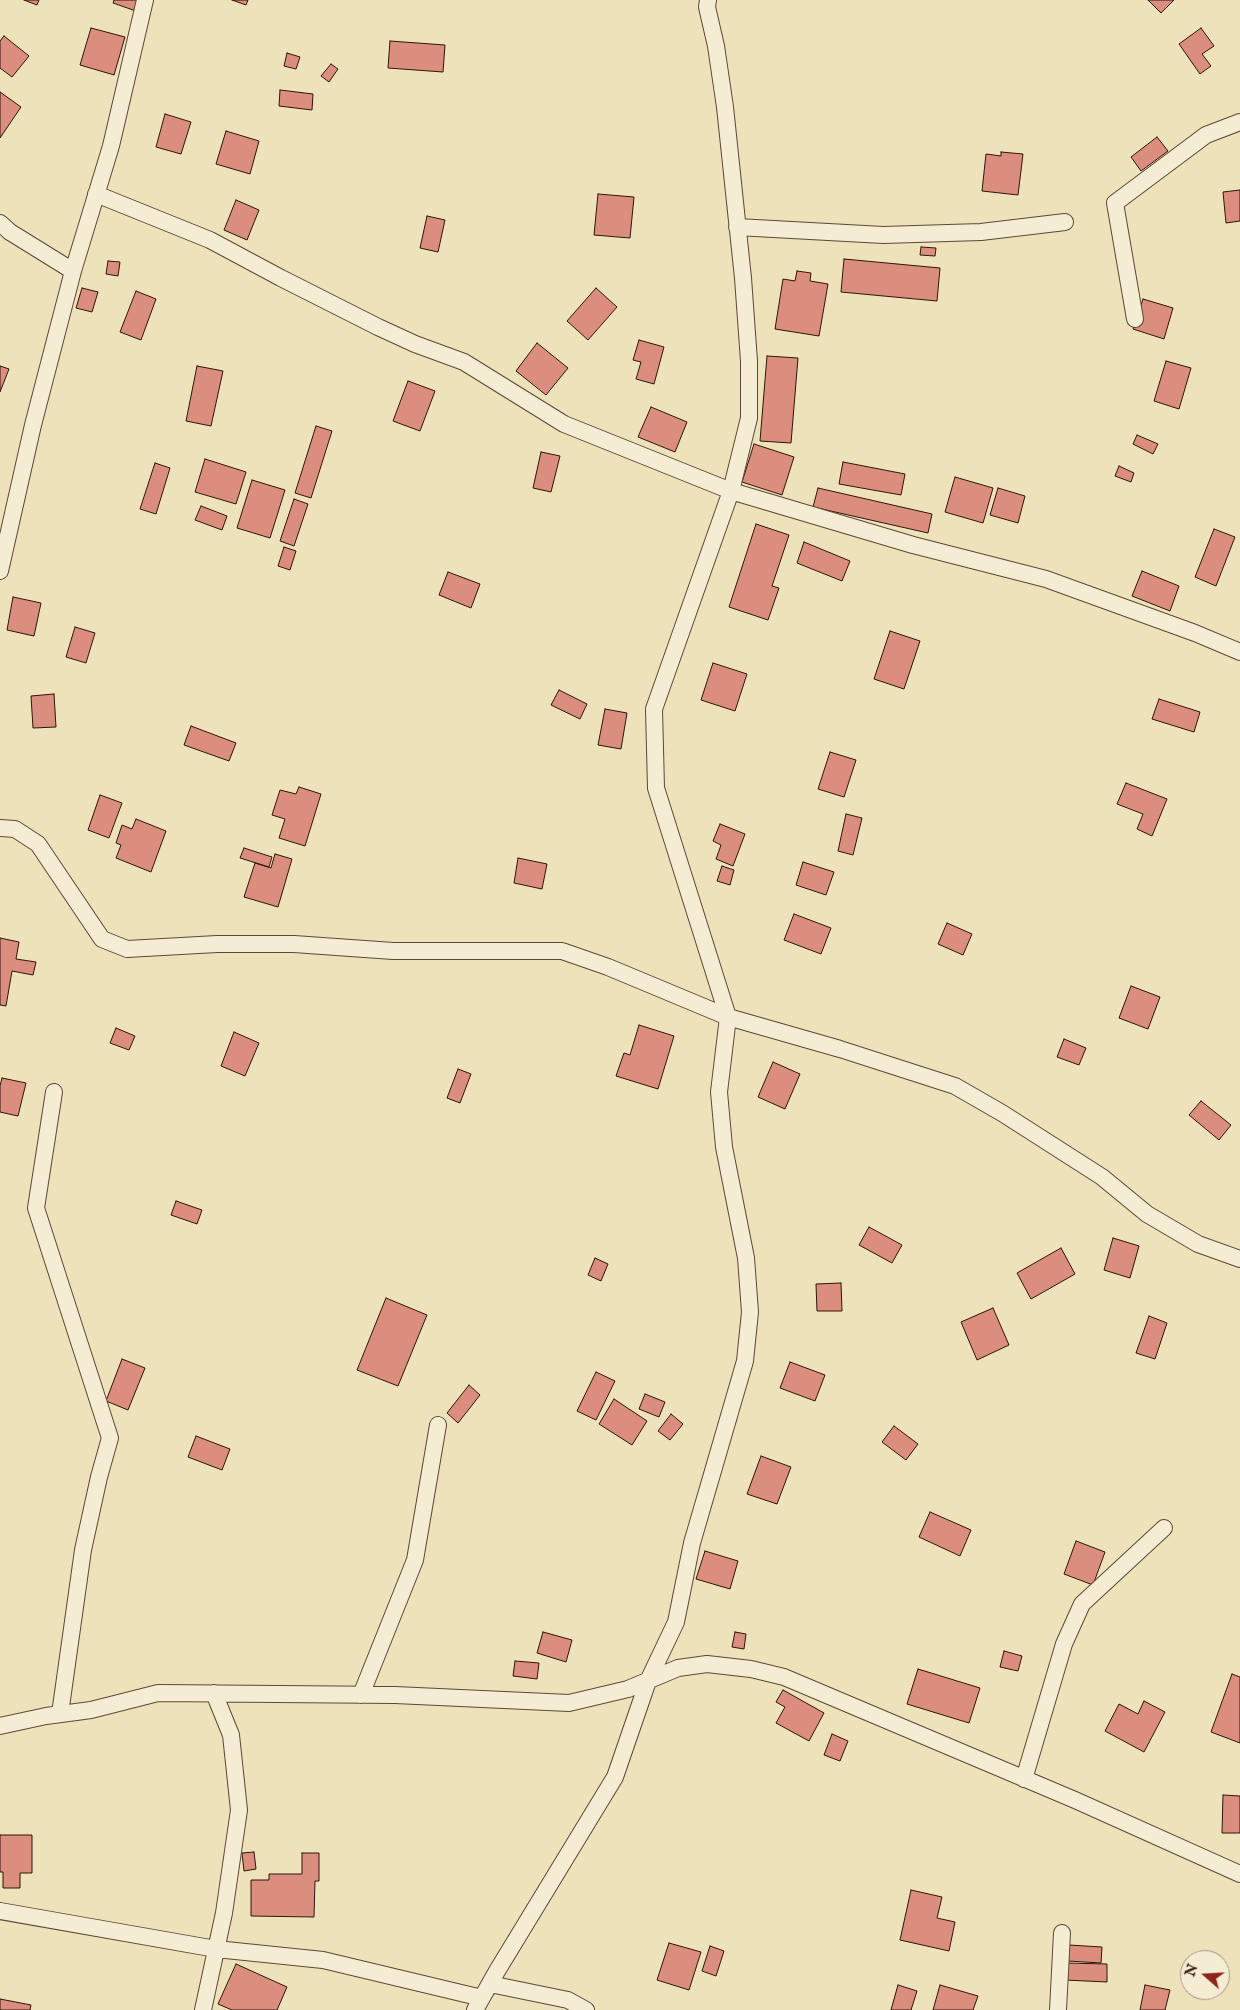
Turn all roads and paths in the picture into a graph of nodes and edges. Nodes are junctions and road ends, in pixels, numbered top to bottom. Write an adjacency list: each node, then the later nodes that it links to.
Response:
1 (145, 0): 4 (street)
2 (708, 0): 7 (street)
3 (1240, 122): 9 (street)
4 (96, 194): 8 (street); 10 (street)
5 (1065, 222): 7 (street)
6 (0, 223): 8 (street)
7 (737, 227): 10 (street)
8 (73, 271): 11 (street)
9 (1135, 319)
10 (731, 491): 12 (street); 14 (street)
11 (0, 571)
12 (1240, 652)
13 (0, 828): 14 (street)
14 (728, 1017): 16 (street); 19 (street)
15 (54, 1092): 22 (street)
16 (1240, 1259)
17 (438, 1425): 21 (street)
18 (1164, 1528): 24 (street)
19 (648, 1681): 21 (street); 24 (street); 29 (street)
20 (214, 1693): 21 (street); 22 (street); 28 (street)
21 (361, 1695)
22 (60, 1714): 23 (street)
23 (0, 1726)
24 (1024, 1779): 25 (street)
25 (1240, 1874)
26 (0, 1911): 28 (street)
27 (1062, 1933): 32 (street)
28 (216, 1949): 29 (street); 30 (street)
29 (482, 1997): 31 (street)
30 (203, 2010)
31 (586, 2010)
32 (1058, 2010)

